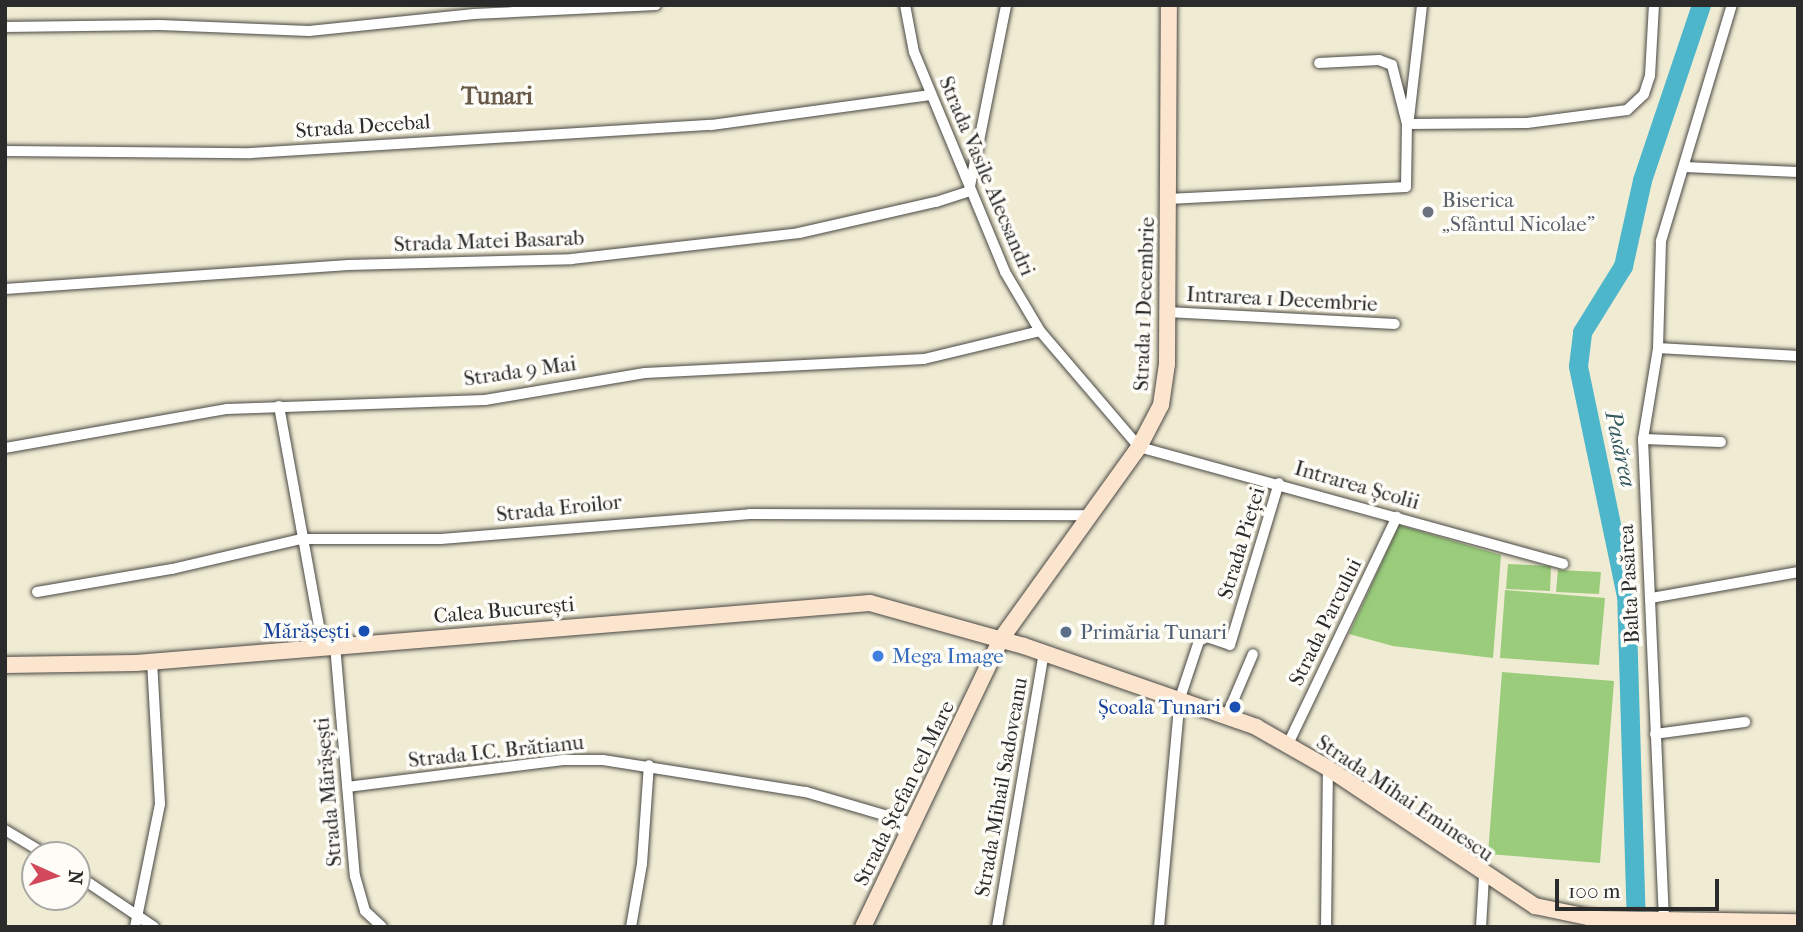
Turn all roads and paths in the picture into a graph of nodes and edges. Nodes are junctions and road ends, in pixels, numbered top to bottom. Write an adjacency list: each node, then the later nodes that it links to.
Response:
1 (656, 5): 8 (street)
2 (905, 5): 10 (street, Strada Vasile Alecsandri)
3 (1006, 5): 15 (street)
4 (1169, 5): 16 (main road, Strada 1 Decembrie)
5 (1422, 5): 11 (street)
6 (1654, 5): 11 (street)
7 (1732, 5): 13 (street, Balta Pasărea)
8 (5, 27)
9 (1319, 63): 11 (street)
10 (931, 95): 12 (street, Strada Decebal); 15 (street, Strada Vasile Alecsandri)
11 (1407, 124): 16 (street)
12 (5, 150)
13 (1684, 167): 14 (street); 21 (street, Balta Pasărea)
14 (1798, 172)
15 (969, 191): 17 (street, Strada Matei Basarab); 20 (street, Strada Vasile Alecsandri)
16 (1168, 199): 18 (main road, Strada 1 Decembrie)
17 (5, 289)
18 (1167, 312): 19 (street, Intrarea 1 Decembrie); 26 (main road, Strada 1 Decembrie)
19 (1395, 324)
20 (1040, 331): 23 (street, Strada 9 Mai); 26 (street, Strada Vasile Alecsandri)
21 (1658, 348): 22 (street); 24 (street, Balta Pasărea)
22 (1798, 356)
23 (279, 406): 27 (street, Strada 9 Mai); 31 (street, Strada Mărășești)
24 (1643, 439): 25 (street); 35 (street, Balta Pasărea)
25 (1721, 442)
26 (1139, 447): 28 (street, Intrarea Școlii); 29 (main road, Strada 1 Decembrie)
27 (5, 448)
28 (1279, 483): 30 (street, Intrarea Școlii); 42 (street, Strada Pieței)
29 (1090, 515): 31 (street, Strada Eroilor); 36 (main road, Strada 1 Decembrie)
30 (1397, 517): 32 (street, Intrarea Școlii); 46 (street, Strada Parcului)
31 (301, 540): 34 (street, Strada Eroilor); 37 (street, Strada Mărășești)
32 (1563, 564)
33 (1798, 572): 35 (street)
34 (37, 592)
35 (1651, 598): 45 (street, Balta Pasărea)
36 (1001, 639): 37 (main road, Calea București); 38 (main road, Strada Mihai Eminescu); 50 (main road, Strada Ștefan cel Mare)
37 (329, 646): 40 (main road, Calea București); 49 (street, Strada Mărășești)
38 (1044, 653): 42 (main road, Strada Mihai Eminescu); 63 (street, Strada Mihail Sadoveanu)
39 (1253, 654): 43 (street)
40 (152, 662): 41 (main road, Calea București); 55 (street)
41 (5, 665)
42 (1180, 698): 43 (main road, Strada Mihai Eminescu); 64 (street)
43 (1227, 715): 46 (main road, Strada Mihai Eminescu)
44 (1745, 722): 45 (street)
45 (1655, 734): 56 (street, Balta Pasărea)
46 (1288, 744): 48 (main road, Strada Mihai Eminescu)
47 (649, 765): 49 (street, Strada I.C. Brătianu); 50 (street, Strada I.C. Brătianu); 61 (street)
48 (1328, 768): 53 (main road, Strada Mihai Eminescu); 65 (street)
49 (347, 787): 60 (street, Strada Mărășești)
50 (915, 824): 62 (main road, Strada Ștefan cel Mare)
51 (5, 830): 52 (street)
52 (23, 841)
53 (1484, 876): 56 (main road, Strada Mihai Eminescu); 66 (street)
54 (91, 884): 55 (street)
55 (138, 915): 58 (street); 59 (street)
56 (1661, 922): 57 (main road, Strada Mihai Eminescu)
57 (1798, 922)
58 (135, 927)
59 (154, 927)
60 (382, 927)
61 (631, 927)
62 (863, 927)
63 (998, 927)
64 (1159, 927)
65 (1326, 927)
66 (1481, 927)

